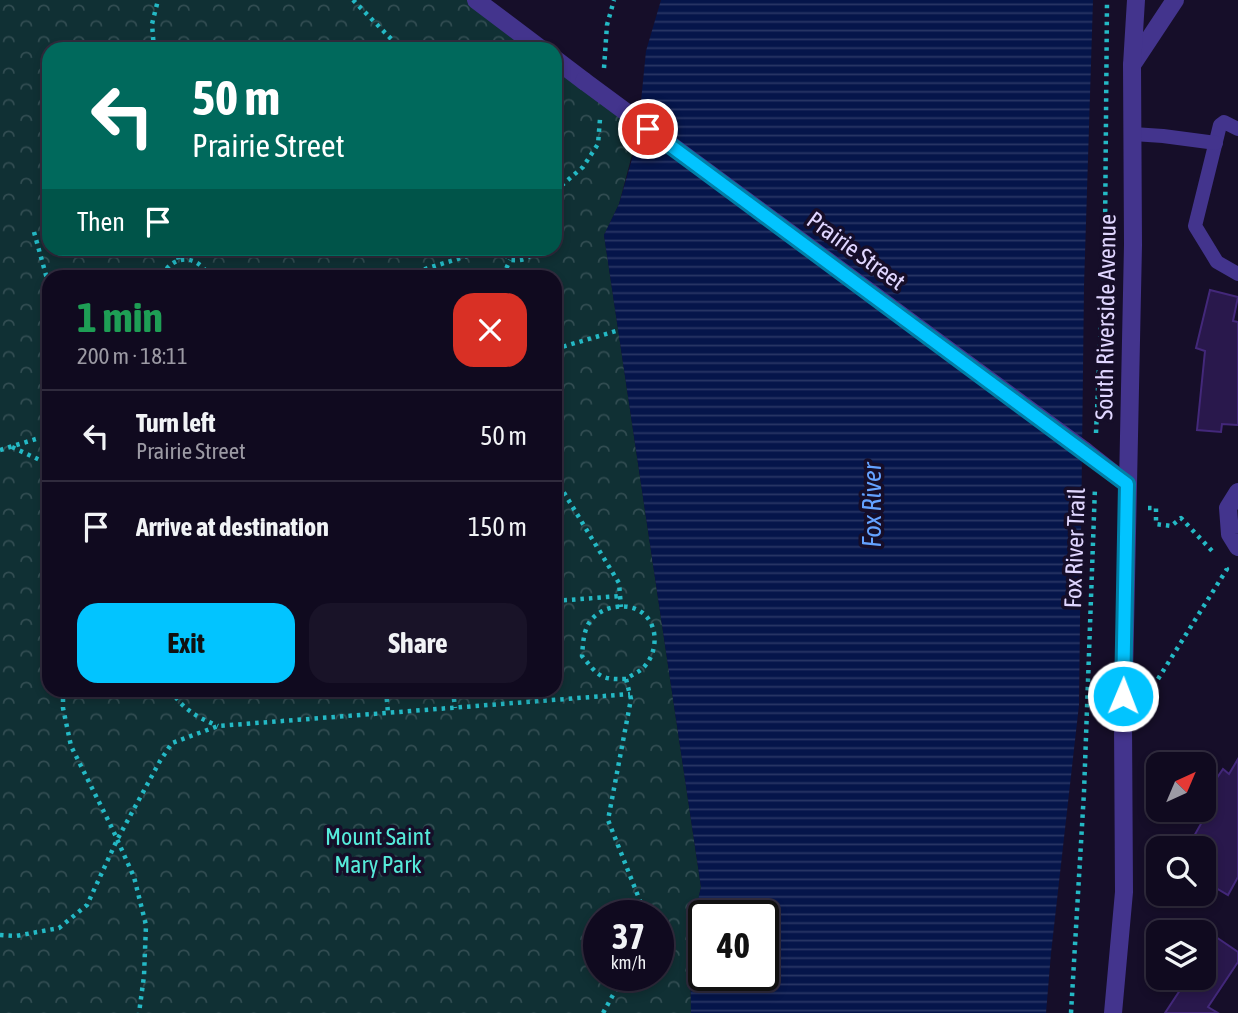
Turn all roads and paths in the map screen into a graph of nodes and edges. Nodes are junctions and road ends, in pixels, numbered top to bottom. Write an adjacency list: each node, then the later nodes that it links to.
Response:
1 (158, 0): 7 (path)
2 (352, 0): 8 (path)
3 (477, 0): 9 (street)
4 (1107, 0): 33 (path, Fox River Trail)
5 (1136, 0): 11 (street, South Riverside Avenue)
6 (1175, 0): 11 (street)
7 (153, 42)
8 (394, 42)
9 (532, 42)
10 (562, 64): 33 (street, Prairie Street, bridge)
11 (1132, 65): 13 (street, South Riverside Avenue)
12 (1238, 129): 14 (lane)
13 (1133, 134): 14 (lane); 35 (street, South Riverside Avenue)
14 (1216, 143): 27 (lane)
15 (34, 232): 22 (path)
16 (178, 256): 20 (path)
17 (467, 256): 25 (path)
18 (506, 256): 21 (path)
19 (532, 256): 21 (path)
20 (180, 260): 23 (path); 24 (path)
21 (509, 260): 26 (path)
22 (45, 270)
23 (165, 270)
24 (205, 270)
25 (422, 270)
26 (505, 270)
27 (1238, 274)
28 (616, 331): 29 (path)
29 (562, 347)
30 (42, 437): 31 (path)
31 (11, 446): 32 (path); 34 (path)
32 (0, 450)
33 (1090, 455): 35 (street, Prairie Street); 38 (path, Fox River Trail)
34 (42, 461)
35 (1127, 484): 39 (street, South Riverside Avenue)
36 (562, 489): 41 (path)
37 (1238, 492): 40 (street)
38 (1094, 502): 39 (path); 60 (path, Fox River Trail)
39 (1126, 505): 45 (path); 61 (street, South Riverside Avenue)
40 (1234, 540)
41 (620, 596): 42 (path); 43 (path)
42 (562, 600)
43 (621, 607): 44 (path); 44 (path)
44 (626, 679): 46 (path)
45 (1158, 679)
46 (630, 694): 51 (path); 55 (path)
47 (63, 697): 54 (path)
48 (175, 697): 53 (path)
49 (387, 697): 52 (path)
50 (454, 697): 51 (path)
51 (455, 708): 52 (path)
52 (388, 713): 53 (path)
53 (218, 726): 54 (path)
54 (117, 840): 56 (path); 58 (path)
55 (641, 900)
56 (0, 935)
57 (615, 991): 59 (path)
58 (139, 1013)
59 (603, 1013)
60 (1070, 1013)
61 (1113, 1013)

